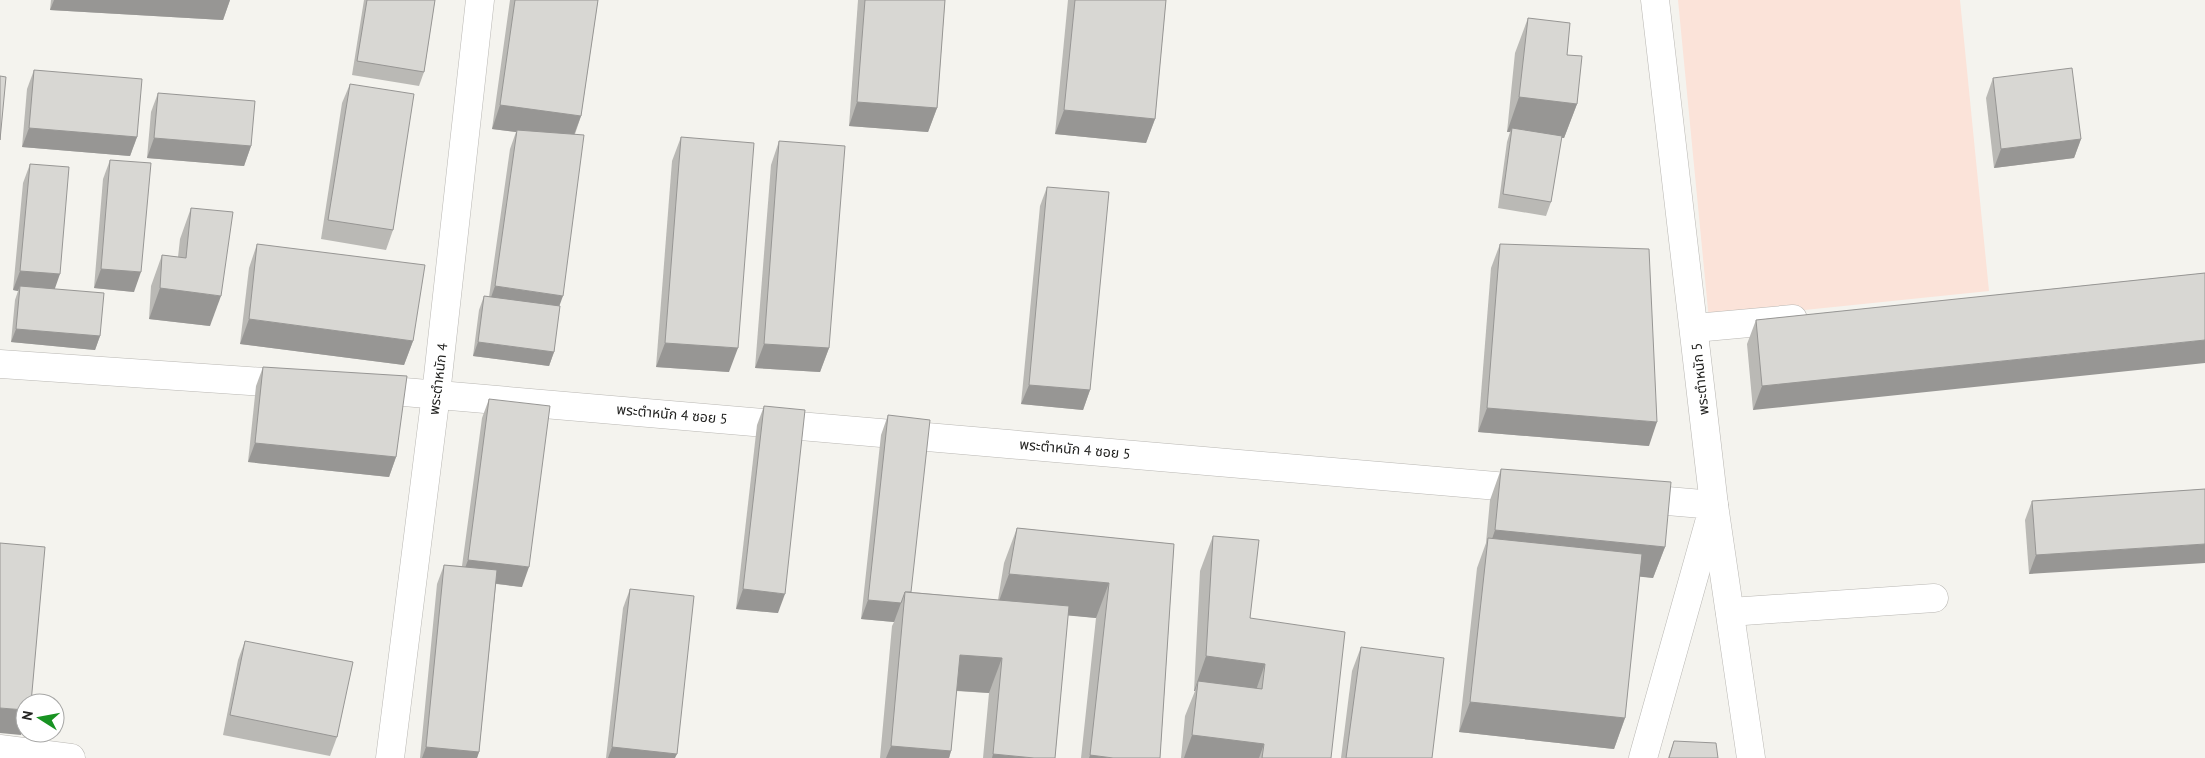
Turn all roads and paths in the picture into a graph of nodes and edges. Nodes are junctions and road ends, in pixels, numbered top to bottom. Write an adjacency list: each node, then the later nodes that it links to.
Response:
1 (480, 0): 8 (street, พระตำหนัก 4)
2 (1655, 0): 4 (street, พระตำหนัก 5)
3 (1822, 317): 4 (street)
4 (1695, 328): 11 (street, พระตำหนัก 5)
5 (0, 364): 6 (street)
6 (320, 386)
7 (349, 388): 8 (street, พระตำหนัก 4 ซอย 5)
8 (436, 394): 9 (street, พระตำหนัก 4 ซอย 5); 16 (street, พระตำหนัก 4)
9 (1556, 491)
10 (1605, 495): 11 (street)
11 (1714, 505): 13 (street, พระตำหนัก 5); 17 (street)
12 (1934, 598): 13 (street)
13 (1730, 612): 18 (street, พระตำหนัก 5)
14 (0, 749): 15 (street)
15 (72, 758)
16 (390, 758)
17 (1643, 758)
18 (1751, 758)

